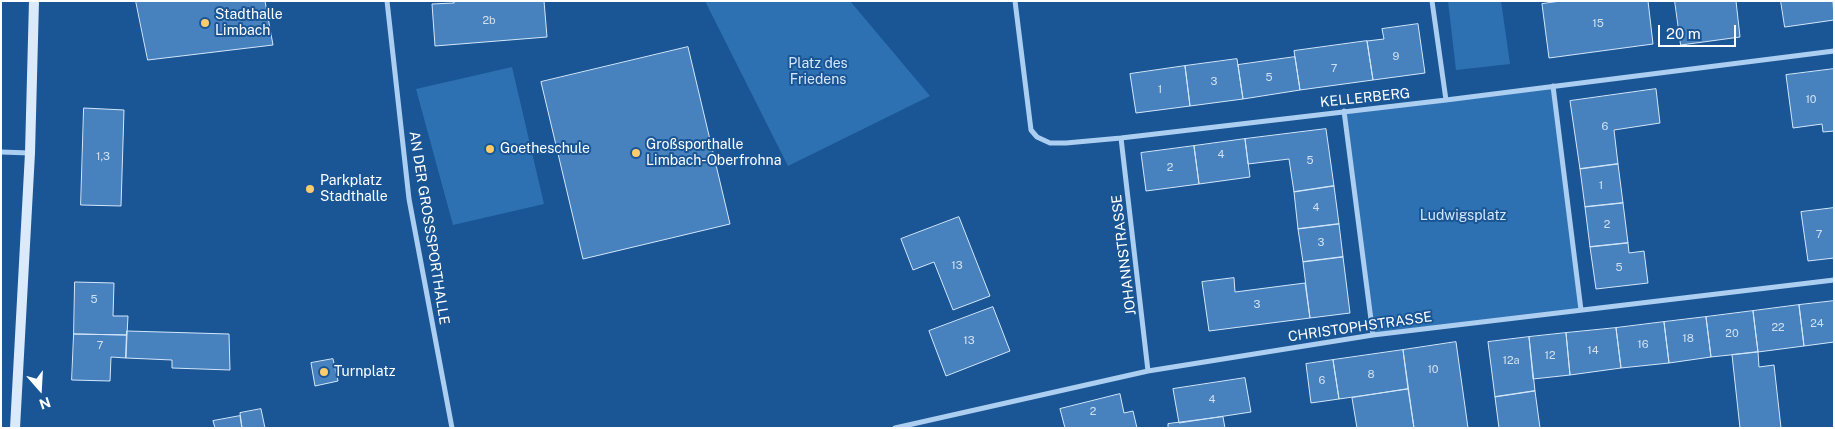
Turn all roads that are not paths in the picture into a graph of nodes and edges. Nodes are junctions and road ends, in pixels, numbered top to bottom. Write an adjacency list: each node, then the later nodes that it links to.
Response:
1 (34, 1): 11 (main road)
2 (387, 1): 17 (street, AN DER GROSSSPORTHALLE)
3 (1015, 1): 9 (street, KELLERBERG)
4 (1432, 1): 7 (street)
5 (1834, 51): 6 (street, KELLERBERG)
6 (1553, 86): 7 (street, KELLERBERG); 13 (street)
7 (1446, 100): 8 (street, KELLERBERG)
8 (1344, 111): 9 (street, KELLERBERG); 14 (street)
9 (1121, 138): 15 (street, JOHANNSTRASSE)
10 (1, 152): 11 (street)
11 (30, 153): 16 (main road)
12 (1834, 280): 13 (street, CHRISTOPHSTRASSE)
13 (1581, 310): 14 (street, CHRISTOPHSTRASSE)
14 (1373, 335): 15 (street, CHRISTOPHSTRASSE)
15 (1148, 371): 18 (street, CHRISTOPHSTRASSE)
16 (15, 428)
17 (452, 428)
18 (895, 428)

